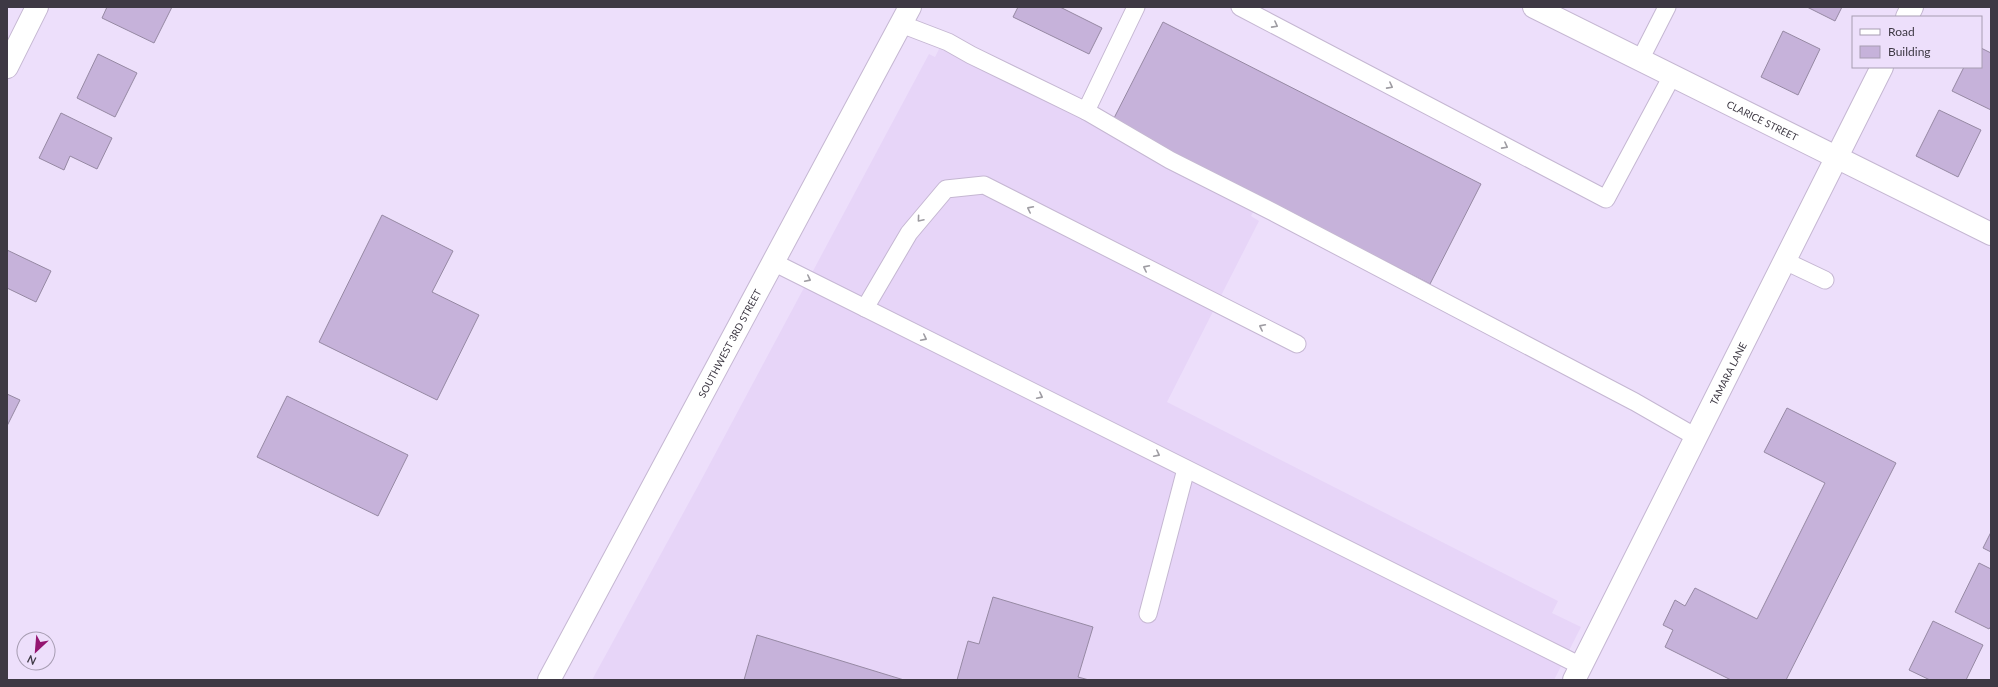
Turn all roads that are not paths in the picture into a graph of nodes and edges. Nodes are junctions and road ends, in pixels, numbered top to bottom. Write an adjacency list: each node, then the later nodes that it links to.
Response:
1 (37, 7): 10 (street)
2 (1136, 7): 13 (lane)
3 (1240, 7): 12 (lane, one-way to 12)
4 (1534, 7): 9 (street, CLARICE STREET)
5 (1667, 7): 9 (lane)
6 (1912, 7): 8 (street)
7 (906, 16): 13 (lane); 17 (street, SOUTHWEST 3RD STREET)
8 (1908, 16)
9 (1640, 60): 12 (street, CLARICE STREET)
10 (7, 67)
11 (1882, 68): 14 (street, TAMARA LANE)
12 (1672, 76): 14 (street, CLARICE STREET)
13 (1086, 111): 21 (lane)
14 (1837, 157): 15 (street, CLARICE STREET); 16 (street, TAMARA LANE)
15 (1991, 234)
16 (1785, 261): 18 (lane); 21 (street, TAMARA LANE)
17 (773, 262): 19 (lane, one-way to 19); 25 (street, SOUTHWEST 3RD STREET)
18 (1825, 280)
19 (865, 308): 20 (lane, one-way to 19); 22 (lane, one-way to 22)
20 (1297, 344)
21 (1696, 437): 24 (street, TAMARA LANE)
22 (1186, 469): 23 (lane); 24 (lane)
23 (1148, 614)
24 (1578, 673)
25 (549, 680)

